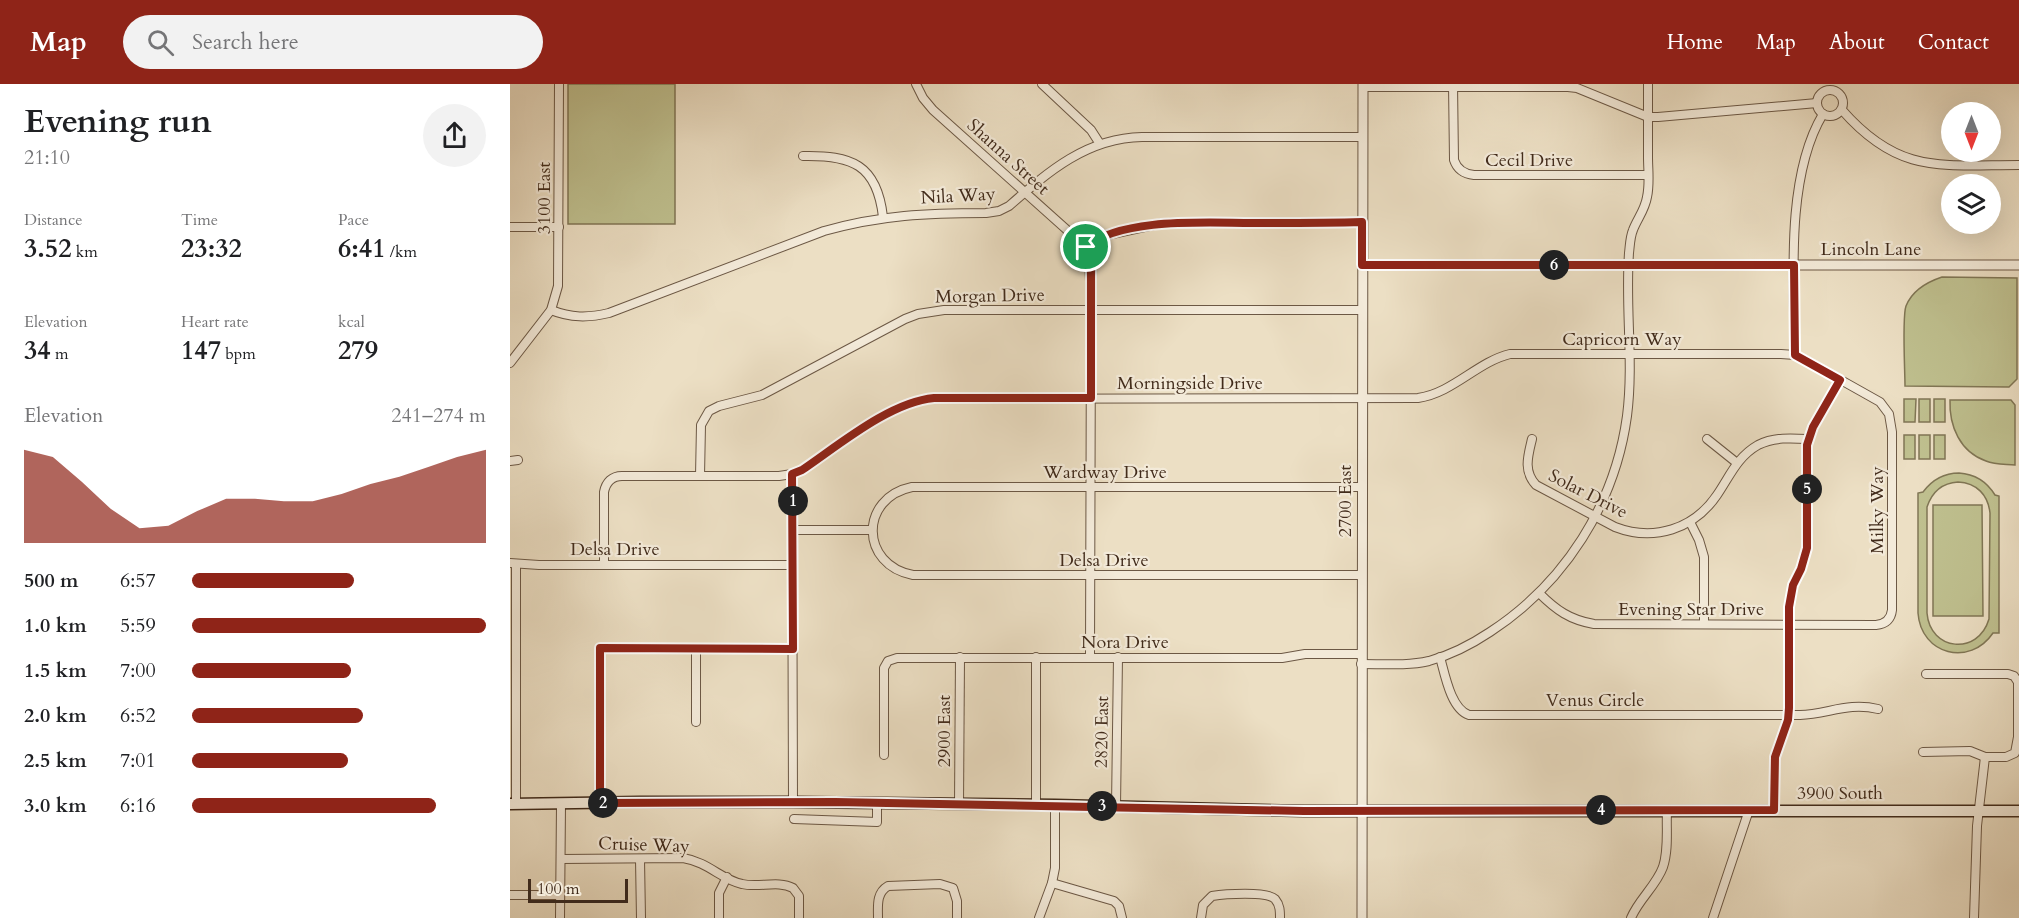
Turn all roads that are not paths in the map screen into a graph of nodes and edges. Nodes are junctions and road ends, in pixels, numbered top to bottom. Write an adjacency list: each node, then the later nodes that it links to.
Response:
1 (559, 84): 22 (street, 3100 East)
2 (916, 84): 18 (street, Shanna Street)
3 (1042, 84): 14 (street)
4 (1648, 84): 12 (street, Nora Drive)
5 (1453, 85): 6 (street); 7 (street); 17 (street, Cecil Drive)
6 (1560, 85): 12 (street)
7 (1363, 86): 13 (street, 2700 East)
8 (1834, 87): 9 (street); 10 (street)
9 (1817, 103): 11 (street); 12 (street)
10 (1842, 110): 11 (street); 16 (street)
11 (1823, 114): 26 (street)
12 (1648, 117): 17 (street, Nora Drive)
13 (1363, 136): 14 (street, Nila Way); 20 (street, 2700 East)
14 (1100, 144): 18 (street, Nila Way)
15 (803, 156): 19 (street)
16 (2019, 165)
17 (1648, 175): 25 (street, Nora Drive)
18 (1024, 192): 19 (street, Nila Way); 23 (street, Shanna Street)
19 (884, 217): 28 (street, Nila Way)
20 (1362, 222): 23 (street); 24 (street, 2700 East)
21 (510, 227): 22 (street)
22 (559, 227): 28 (street, 3100 East)
23 (1086, 247): 29 (street)
24 (1362, 265): 25 (street, Lincoln Lane); 30 (street, 2700 East)
25 (1629, 265): 26 (street, Lincoln Lane); 31 (street, Nora Drive)
26 (1794, 265): 27 (street, Lincoln Lane); 32 (street)
27 (2019, 266)
28 (551, 310): 33 (street)
29 (1091, 310): 30 (street, Morgan Drive); 35 (street); 43 (street, Morgan Drive)
30 (1362, 310): 36 (street, 2700 East)
31 (1629, 354): 32 (street, Capricorn Way); 36 (street, Capricorn Way); 46 (street, Nora Drive)
32 (1795, 355): 34 (street, Capricorn Way)
33 (510, 363)
34 (1840, 380): 37 (street, Capricorn Way); 40 (street)
35 (1091, 398): 36 (street, Morningside Drive); 42 (street, Morningside Drive); 44 (street)
36 (1362, 399): 45 (street, 2700 East)
37 (1880, 402): 56 (street, Milky Way)
38 (1532, 439): 46 (street, Solar Drive)
39 (1707, 439): 41 (street)
40 (1808, 439): 41 (street, Solar Drive); 58 (street)
41 (1737, 463): 47 (street, Solar Drive)
42 (792, 474): 43 (street, Morningside Drive); 48 (street)
43 (700, 476): 51 (street, Morningside Drive)
44 (1090, 487): 45 (street, Wardway Drive); 49 (street, Wardway Drive); 53 (street)
45 (1362, 487): 54 (street, 2700 East)
46 (1596, 517): 47 (street, Solar Drive); 55 (street, Nora Drive)
47 (1690, 522): 57 (street)
48 (793, 530): 49 (street); 52 (street)
49 (872, 530): 53 (street, Delsa Drive)
50 (513, 563): 51 (street, Delsa Drive); 70 (street)
51 (604, 564): 52 (street, Delsa Drive)
52 (793, 565): 60 (street)
53 (1090, 575): 54 (street, Delsa Drive); 63 (street)
54 (1362, 575): 66 (street, 2700 East)
55 (1539, 593): 57 (street, Evening Star Drive); 65 (street, Nora Drive)
56 (1888, 621): 58 (street, Evening Star Drive)
57 (1704, 624): 58 (street, Evening Star Drive)
58 (1789, 624): 69 (street)
59 (696, 649): 60 (street); 71 (street); 76 (street)
60 (793, 649): 75 (street)
61 (960, 657): 62 (street, Nora Drive); 73 (street, Nora Drive); 80 (street, 2900 East)
62 (1036, 657): 63 (street, Nora Drive); 81 (street)
63 (1090, 657): 64 (street, Nora Drive)
64 (1118, 657): 66 (street, Nora Drive); 83 (street, 2820 East)
65 (1440, 657): 66 (street, Nora Drive); 69 (street, Venus Circle)
66 (1361, 659): 84 (street, 2700 East)
67 (1926, 674): 74 (street)
68 (1878, 709): 69 (street, Venus Circle)
69 (1789, 715): 86 (street)
70 (513, 717): 78 (street)
71 (696, 722)
72 (1923, 752): 74 (street)
73 (884, 754)
74 (1984, 757): 88 (street)
75 (792, 802): 76 (main road, 3900 South); 77 (main road, 3900 South)
76 (600, 803): 79 (main road, 3900 South)
77 (877, 803): 80 (main road, 3900 South); 90 (street)
78 (513, 804): 79 (main road, 3900 South)
79 (561, 804): 91 (street)
80 (959, 805): 81 (main road, 3900 South)
81 (1036, 805): 82 (main road, 3900 South)
82 (1055, 805): 83 (main road, 3900 South); 94 (street)
83 (1116, 807): 84 (main road, 3900 South)
84 (1362, 810): 87 (main road, 3900 South); 107 (street, 2700 East)
85 (1749, 810): 86 (main road, 3900 South); 87 (main road, 3900 South); 109 (street)
86 (1774, 810): 88 (main road, 3900 South)
87 (1667, 811): 108 (street)
88 (1979, 811): 89 (main road, 3900 South); 110 (street)
89 (2019, 811)
90 (794, 819)
91 (561, 859): 92 (street, Cruise Way); 96 (street)
92 (640, 859): 93 (street, Cruise Way); 98 (street)
93 (727, 877): 99 (street); 100 (street, Cruise Way)
94 (1052, 883): 103 (street); 104 (street)
95 (510, 895): 96 (street)
96 (560, 895): 97 (street)
97 (560, 918)
98 (641, 918)
99 (719, 918)
100 (799, 918)
101 (879, 918): 102 (street)
102 (957, 918)
103 (1039, 918)
104 (1122, 918)
105 (1201, 918): 106 (street)
106 (1280, 918)
107 (1362, 918)
108 (1631, 918)
109 (1713, 918)
110 (1974, 918)

